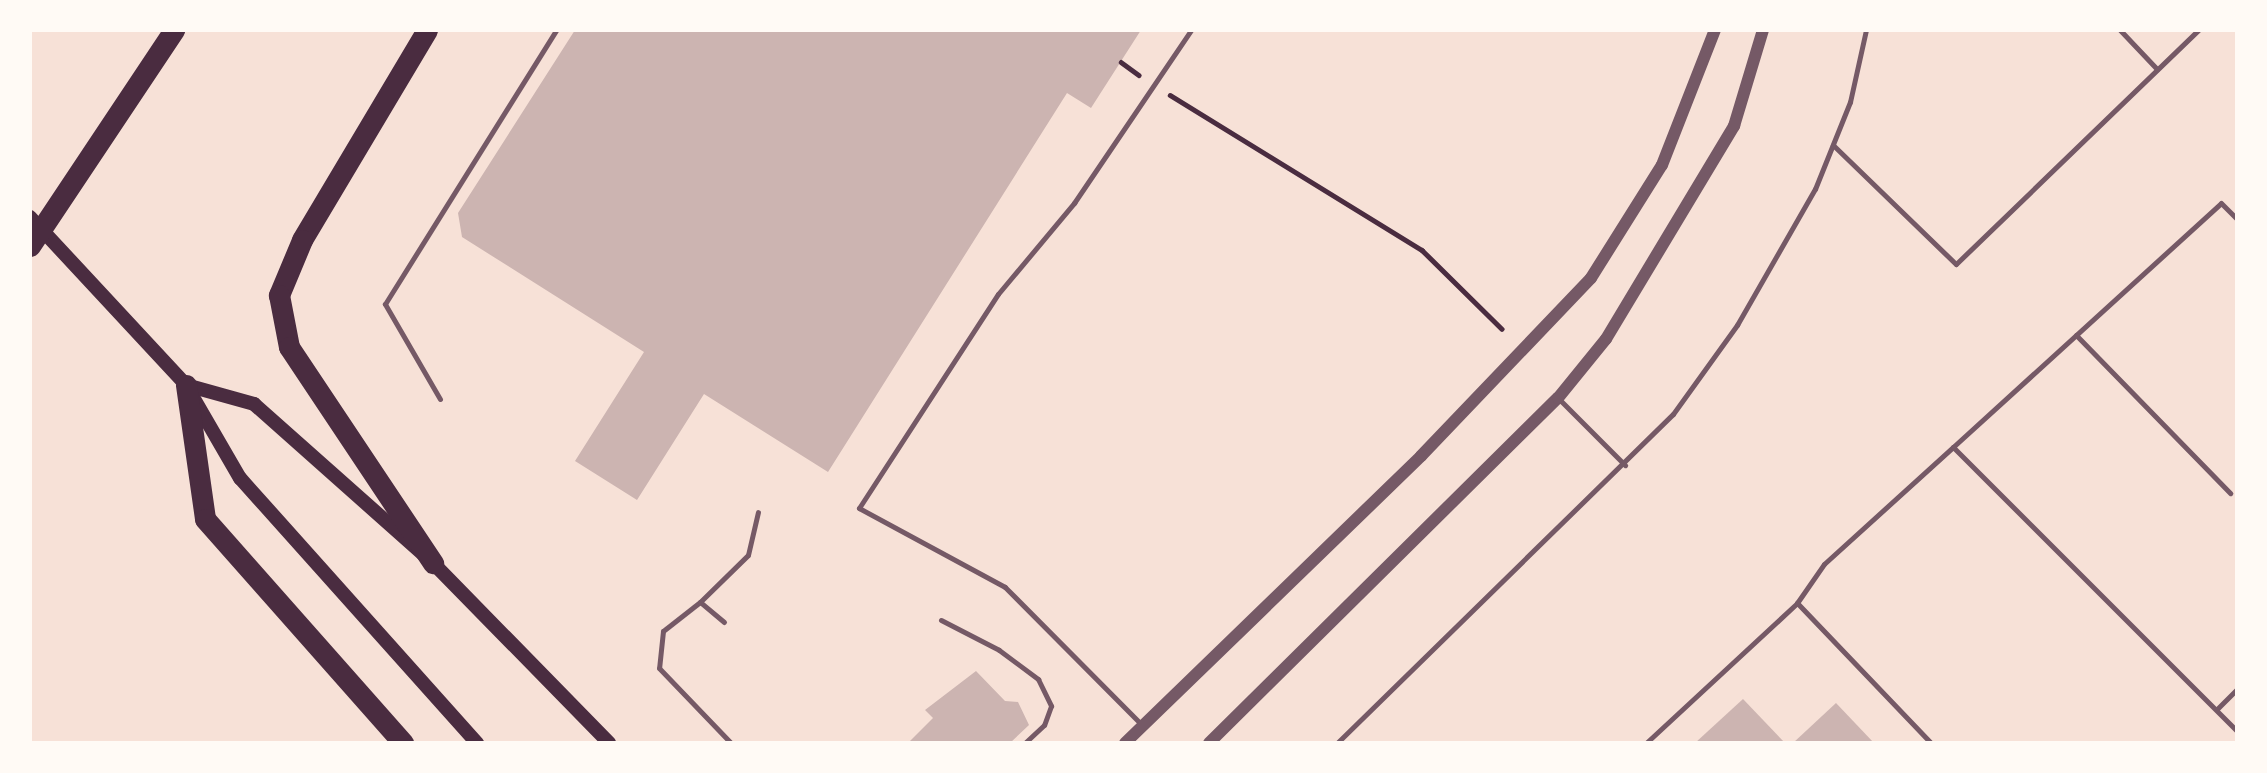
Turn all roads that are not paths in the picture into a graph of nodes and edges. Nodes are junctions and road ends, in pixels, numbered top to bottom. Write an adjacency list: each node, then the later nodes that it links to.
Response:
1 (174, 30): 14 (highway)
2 (427, 30): 23 (highway)
3 (556, 30): 18 (lane)
4 (1191, 30): 30 (lane)
5 (1714, 30): 30 (street)
6 (1763, 30): 17 (street)
7 (1867, 30): 11 (lane)
8 (2119, 30): 10 (lane)
9 (2198, 30): 10 (lane)
10 (2157, 69): 11 (lane)
11 (1833, 145): 20 (lane)
12 (30, 217): 16 (main road)
13 (2237, 219): 15 (lane)
14 (30, 246)
15 (2076, 335): 19 (lane); 21 (lane)
16 (186, 385): 23 (main road); 32 (highway); 33 (main road)
17 (1558, 398): 20 (lane); 38 (street)
18 (440, 399)
19 (1953, 447): 25 (lane); 29 (lane)
20 (1625, 465): 39 (lane)
21 (2230, 493)
22 (758, 512): 24 (lane)
23 (433, 563): 34 (main road)
24 (700, 602): 27 (lane); 35 (lane)
25 (1797, 603): 40 (lane); 41 (lane)
26 (941, 620): 36 (lane)
27 (724, 622)
28 (2237, 690): 29 (lane)
29 (2217, 709): 31 (lane)
30 (1143, 726): 37 (street)
31 (2237, 731)
32 (403, 743)
33 (477, 743)
34 (609, 743)
35 (731, 743)
36 (1025, 743)
37 (1125, 743)
38 (1209, 743)
39 (1338, 743)
40 (1646, 743)
41 (1931, 743)

